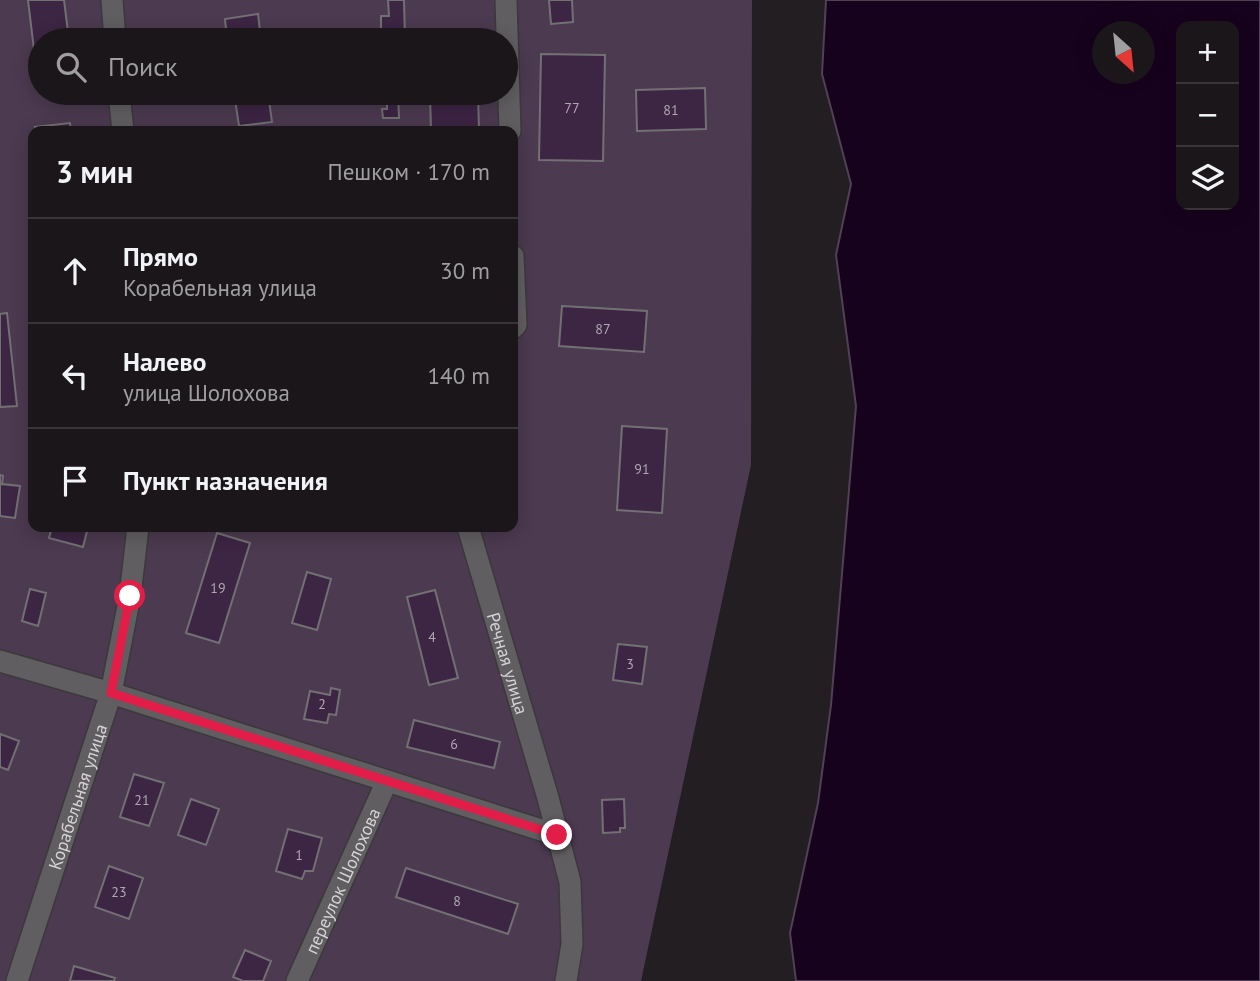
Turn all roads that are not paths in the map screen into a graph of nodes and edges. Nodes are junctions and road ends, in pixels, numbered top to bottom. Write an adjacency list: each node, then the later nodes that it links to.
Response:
1 (112, 0): 3 (street)
2 (506, 0): 4 (street)
3 (114, 28)
4 (507, 28)
5 (121, 105): 7 (street)
6 (509, 105): 8 (street)
7 (123, 126)
8 (510, 126)
9 (137, 532): 12 (street, Корабельная улица)
10 (469, 532): 14 (street, Речная улица)
11 (0, 661): 12 (street)
12 (111, 693): 13 (street); 15 (street, Корабельная улица)
13 (387, 780): 14 (street); 16 (street, переулок Шолохова)
14 (557, 835): 17 (street, Речная улица)
15 (17, 981)
16 (297, 981)
17 (566, 981)

